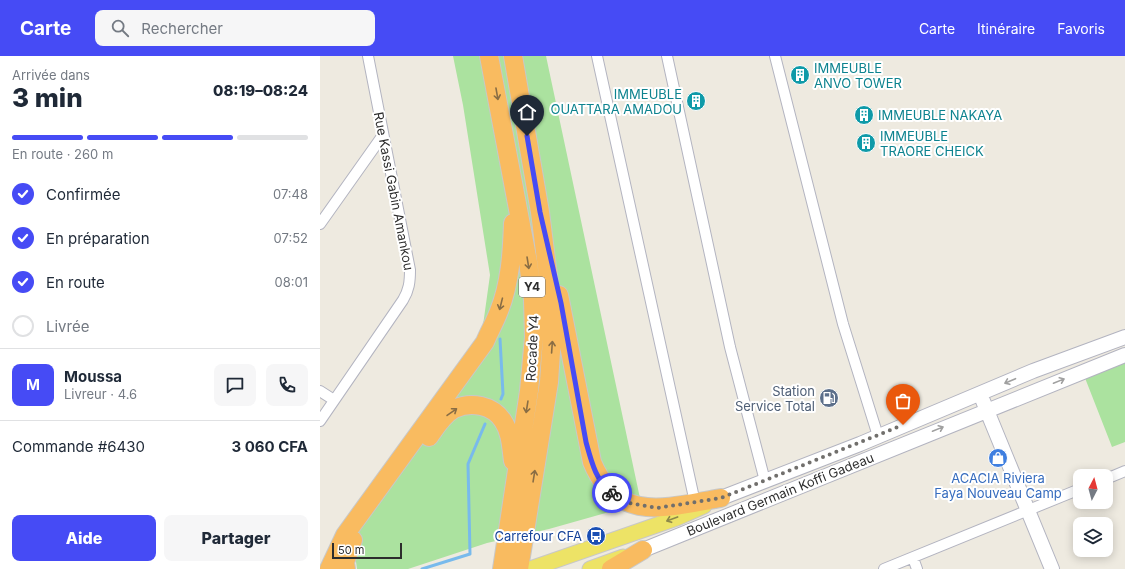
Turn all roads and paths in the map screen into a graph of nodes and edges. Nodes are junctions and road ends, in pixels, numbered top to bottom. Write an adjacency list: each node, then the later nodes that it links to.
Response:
1 (368, 56): 7 (street, Rue Kassi Gabin Amankou)
2 (490, 56): 8 (highway, Rocade Y4 / Y4, one-way to 8)
3 (513, 56): 9 (highway, Rocade Y4 / Y4)
4 (597, 56): 25 (street)
5 (667, 56): 21 (street)
6 (775, 56): 18 (street)
7 (383, 135): 10 (street); 15 (street, Rue Kassi Gabin Amankou)
8 (510, 169): 23 (highway, Rocade Y4 / Y4, one-way to 23); 29 (highway, one-way to 29)
9 (540, 212): 25 (highway); 32 (highway, Rocade Y4 / Y4, one-way to 9)
10 (320, 224)
11 (1125, 337): 14 (main road, Boulevard Germain Koffi Gadeau, one-way to 14)
12 (1125, 355): 16 (main road, Boulevard Germain Koffi Gadeau, one-way to 12)
13 (320, 391): 15 (street)
14 (980, 394): 16 (main road); 18 (main road, Boulevard Germain Koffi Gadeau)
15 (334, 400): 17 (street, Rue Kassi Gabin Amankou)
16 (986, 410): 26 (main road); 27 (main road, Boulevard Germain Koffi Gadeau, one-way to 16)
17 (320, 421)
18 (878, 436): 21 (main road, Boulevard Germain Koffi Gadeau)
19 (1125, 471): 20 (street)
20 (1113, 476)
21 (765, 481): 24 (main road, Boulevard Germain Koffi Gadeau)
22 (1073, 493): 26 (street)
23 (514, 494): 30 (highway, one-way to 23); 31 (highway, Rocade Y4 / Y4)
24 (721, 498): 25 (highway)
25 (696, 506): 32 (main road, Boulevard Germain Koffi Gadeau, one-way to 32)
26 (1028, 511): 28 (street); 37 (main road)
27 (643, 550): 33 (main road, Boulevard Germain Koffi Gadeau); 34 (highway)
28 (913, 558): 35 (street); 36 (street)
29 (329, 569)
30 (346, 569)
31 (502, 569)
32 (528, 569)
33 (590, 569)
34 (611, 569)
35 (884, 569)
36 (917, 569)
37 (1052, 569)

